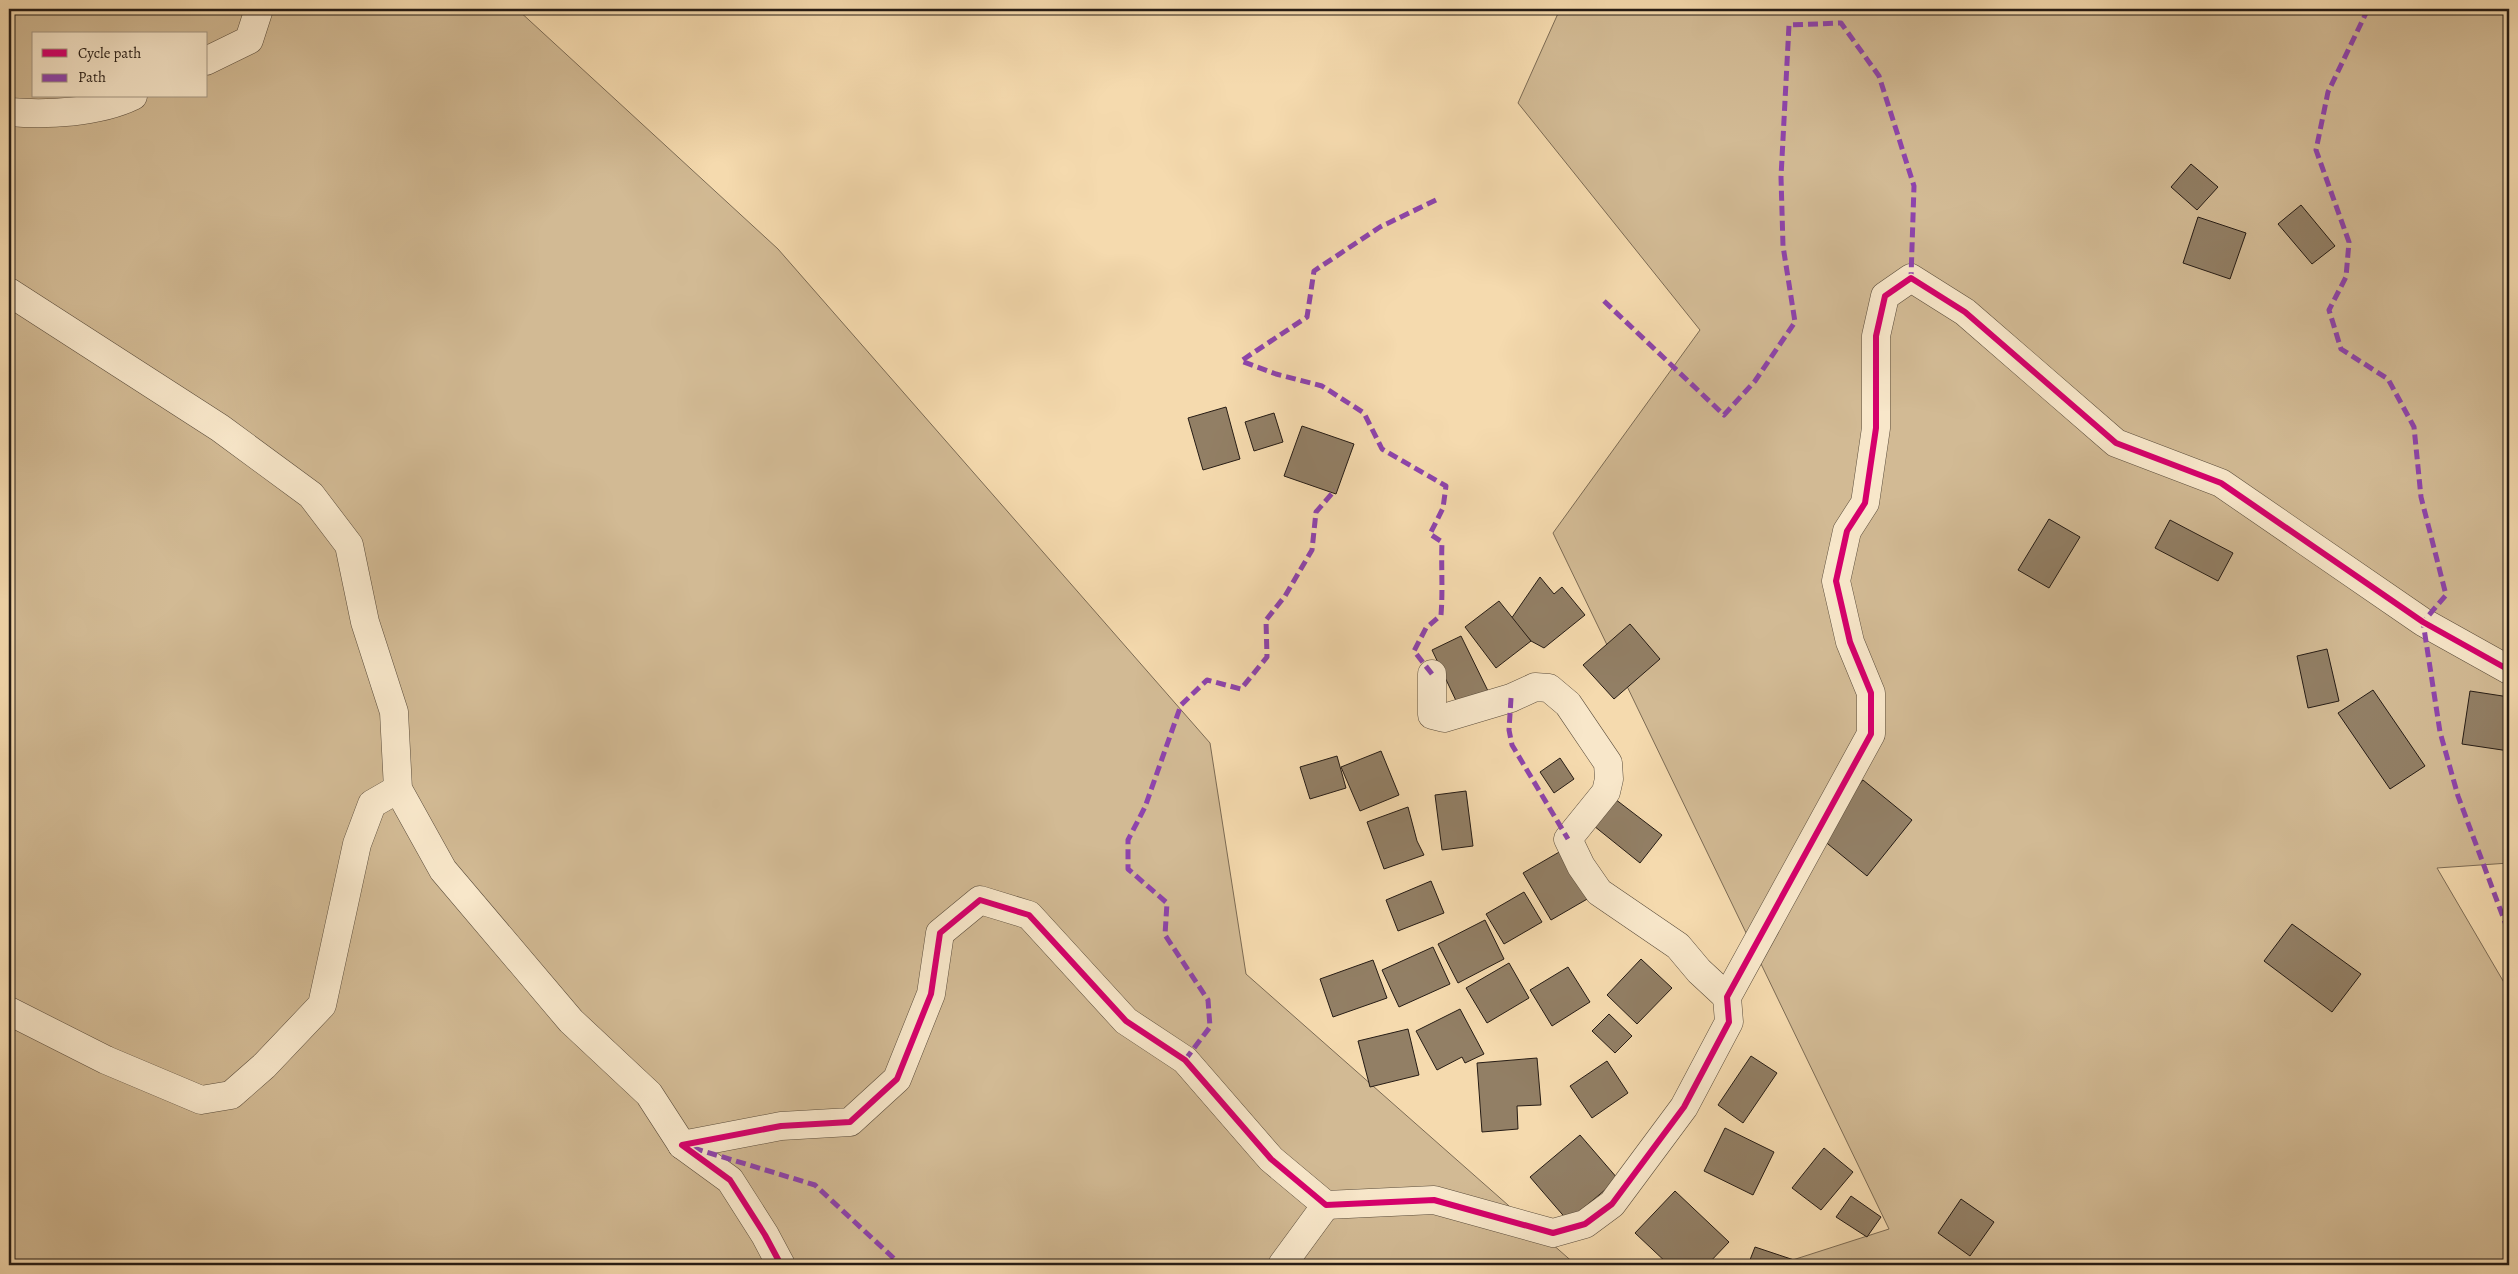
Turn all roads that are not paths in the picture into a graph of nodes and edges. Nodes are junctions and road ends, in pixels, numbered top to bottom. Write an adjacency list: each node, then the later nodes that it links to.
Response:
1 (259, 9): 2 (street)
2 (208, 59)
3 (129, 98): 4 (street)
4 (9, 112)
5 (9, 292): 8 (street)
6 (2509, 670): 9 (street)
7 (1432, 674): 9 (street)
8 (398, 790): 10 (street); 11 (street)
9 (1727, 997): 12 (street)
10 (9, 1011)
11 (682, 1145): 12 (street); 13 (street)
12 (1326, 1205): 14 (street)
13 (781, 1265)
14 (1282, 1265)

